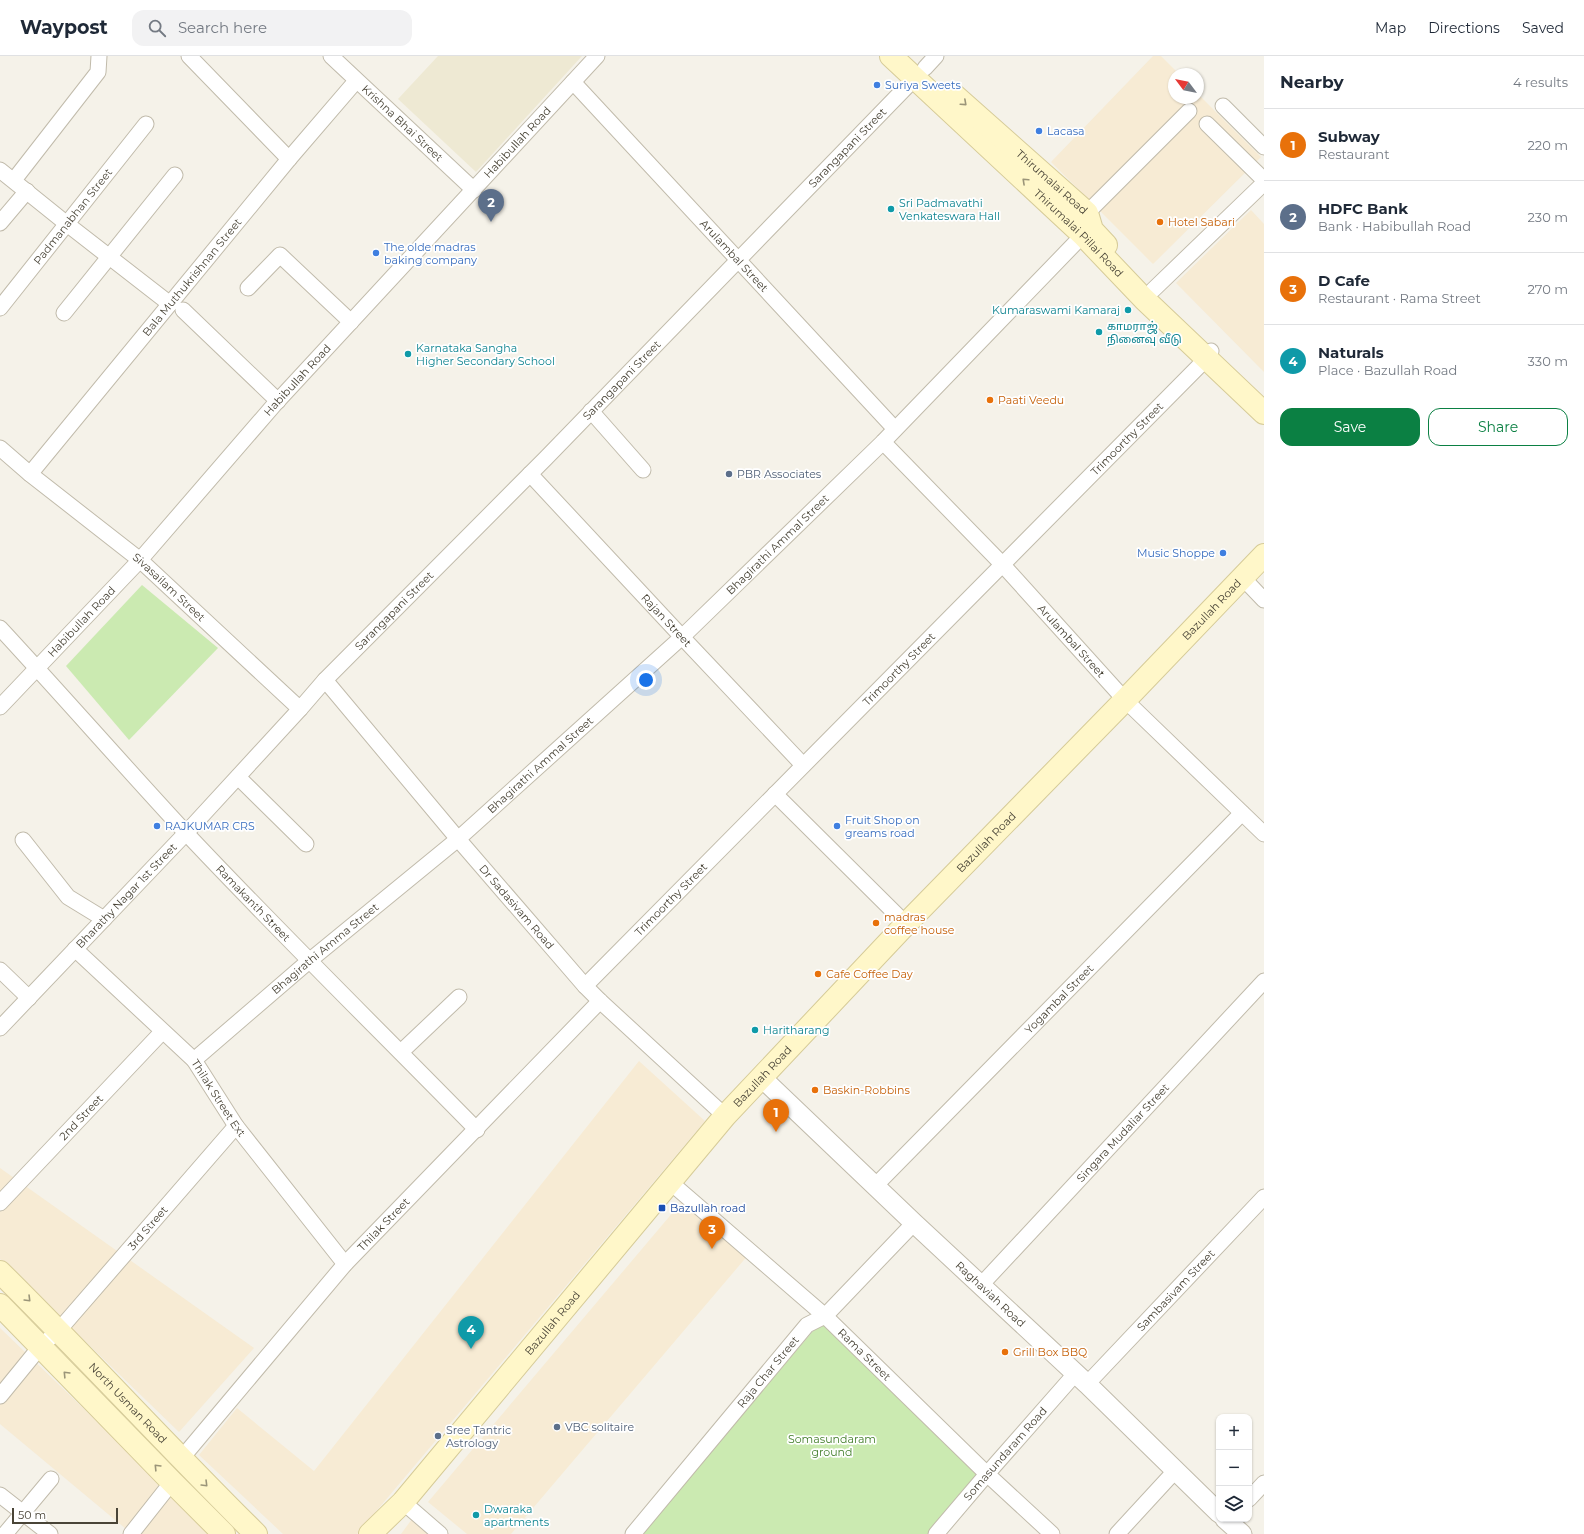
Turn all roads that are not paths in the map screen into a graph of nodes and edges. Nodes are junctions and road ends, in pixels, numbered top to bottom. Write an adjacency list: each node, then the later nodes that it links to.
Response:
1 (99, 56): 17 (street)
2 (189, 56): 14 (street)
3 (331, 56): 7 (street, Krishna Bhai Street)
4 (597, 56): 8 (street, Habibullah Road)
5 (892, 56): 6 (main road, Thirumalai Pillai Road)
6 (922, 64): 21 (main road, Thirumalai Road, one-way to 21); 24 (main road, Thirumalai Pillai Road, one-way to 6); 26 (street, Sarangapani Street)
7 (356, 81): 14 (street, Bala Muthukrishnan Street); 19 (street, Krishna Bhai Street)
8 (573, 82): 19 (street, Habibullah Road); 26 (street, Arulambal Street)
9 (1223, 106): 13 (street)
10 (1189, 111): 21 (street)
11 (146, 124): 23 (street, Padmanabhan Street)
12 (1207, 124): 18 (street)
13 (1264, 147)
14 (290, 159): 29 (street, Bala Muthukrishnan Street)
15 (0, 170): 17 (street)
16 (175, 175): 25 (street)
17 (14, 180): 20 (street)
18 (1264, 181): 28 (street)
19 (474, 190): 32 (street, Habibullah Road)
20 (27, 191): 22 (street); 23 (street)
21 (1087, 213): 28 (main road, Thirumalai Road)
22 (0, 224)
23 (67, 224): 25 (street); 30 (street, Padmanabhan Street)
24 (1083, 235): 33 (main road, Thirumalai Pillai Road); 37 (street, Bhagirathi Ammal Street)
25 (109, 257): 29 (street); 31 (street)
26 (738, 260): 36 (street, Sarangapani Street); 37 (street, Arulambal Street)
27 (248, 288): 32 (street)
28 (1153, 290): 33 (main road, Thirumalai Road)
29 (177, 307): 34 (street); 41 (street, Bala Muthukrishnan Street)
30 (0, 308)
31 (64, 313)
32 (351, 322): 34 (street, Habibullah Road)
33 (1209, 355): 35 (main road, Thirumalai Pillai Road); 45 (street, Trimoorthy Street)
34 (278, 402): 44 (street, Habibullah Road)
35 (1261, 402)
36 (591, 412): 40 (street); 42 (street, Sarangapani Street)
37 (895, 429): 38 (street, Bhagirathi Ammal Street)
38 (883, 442): 45 (street, Arulambal Street); 49 (street, Bhagirathi Ammal Street)
39 (0, 448): 41 (street, Sivasailam Street)
40 (643, 470)
41 (30, 474): 44 (street, Sivasailam Street)
42 (530, 474): 49 (street, Rajan Street); 51 (street, Sarangapani Street)
43 (1264, 555): 46 (main road, Bazullah Road)
44 (140, 560): 50 (street, Habibullah Road); 54 (street, Sivasailam Street)
45 (1002, 564): 52 (street, Arulambal Street); 55 (street, Trimoorthy Street)
46 (1242, 577): 47 (street); 52 (main road, Bazullah Road)
47 (1264, 600)
48 (0, 628): 50 (street, Ramakanth Street)
49 (682, 637): 55 (street, Rajan Street); 61 (street, Bhagirathi Ammal Street)
50 (37, 668): 53 (street, Habibullah Road); 59 (street, Ramakanth Street)
51 (325, 680): 54 (street); 61 (street, Dr Sadasivam Road)
52 (1125, 700): 58 (street, Arulambal Street); 65 (main road, Bazullah Road)
53 (0, 707)
54 (300, 710): 56 (street, Bharathy Nagar 1st Street)
55 (803, 765): 57 (street, Trimoorthy Street)
56 (238, 777): 59 (street, Bharathy Nagar 1st Street); 63 (street)
57 (775, 794): 65 (street); 70 (street, Trimoorthy Street)
58 (1242, 813): 60 (street, Arulambal Street); 83 (street, Yogambal Street)
59 (186, 833): 64 (street, Bharathy Nagar 1st Street); 67 (street, Ramakanth Street)
60 (1264, 834)
61 (458, 839): 67 (street, Bhagirathi Amma Street); 70 (street, Dr Sadasivam Road)
62 (23, 840): 64 (street)
63 (306, 844)
64 (104, 919): 66 (street, Bharathy Nagar 1st Street)
65 (906, 924): 78 (main road, Bazullah Road)
66 (75, 949): 72 (street, Bharathy Nagar 1st Street); 75 (street, Thilak Street Ext)
67 (309, 961): 76 (street, Ramakanth Street); 77 (street, Bhagirathi Amma Street)
68 (0, 970): 72 (street)
69 (1264, 981): 89 (street, Singara Mudaliar Street)
70 (585, 986): 73 (street, Dr Sadasivam Road)
71 (459, 997): 76 (street)
72 (28, 998): 74 (street, Bharathy Nagar 1st Street)
73 (600, 1002): 79 (street, Dr Sadasivam Road); 81 (street, Thilak Street)
74 (0, 1028)
75 (162, 1032): 77 (street, Thilak Street Ext); 85 (street, 2nd Street)
76 (401, 1052): 81 (street, Ramakanth Street)
77 (194, 1060): 80 (street, Thilak Street Ext)
78 (761, 1077): 79 (main road, Bazullah Road); 83 (street, Raghaviah Road)
79 (725, 1116): 82 (main road, Bazullah Road)
80 (236, 1126): 87 (street, Thilak Street Ext); 92 (street, 3rd Street)
81 (477, 1130): 87 (street, Thilak Street)
82 (670, 1182): 91 (street, Rama Street); 104 (main road, Bazullah Road)
83 (876, 1185): 86 (street, Raghaviah Road)
84 (1264, 1197): 94 (street, Sambasivam Street)
85 (0, 1203)
86 (914, 1223): 89 (street, Raghaviah Road); 91 (street, Raja Char Street)
87 (345, 1264): 96 (street, Thilak Street)
88 (0, 1272): 92 (main road, North Usman Road, one-way to 92)
89 (981, 1285): 94 (street, Raghaviah Road)
90 (0, 1305): 93 (main road, North Usman Road)
91 (825, 1316): 98 (street, Rama Street); 115 (street, Raja Char Street)
92 (59, 1330): 93 (street, 3rd Street); 96 (main road, North Usman Road)
93 (40, 1347): 95 (street, 3rd Street); 100 (main road, North Usman Road, one-way to 93)
94 (1081, 1379): 97 (street, Raghaviah Road); 98 (street, Somasundaram Road)
95 (0, 1396)
96 (181, 1459): 112 (main road, North Usman Road, one-way to 112)
97 (1175, 1471): 105 (street, Raghaviah Road); 118 (street)
98 (987, 1474): 116 (street, Somasundaram Road); 117 (street, Rama Street)
99 (51, 1479): 106 (street)
100 (172, 1482): 110 (street); 111 (main road, North Usman Road)
101 (1264, 1483): 103 (street)
102 (0, 1495): 106 (street)
103 (1252, 1496)
104 (403, 1502): 113 (main road, Bazullah Road); 114 (street)
105 (1216, 1510)
106 (24, 1514): 108 (street); 109 (street)
107 (1229, 1522): 119 (street, Raghaviah Road)
108 (5, 1534)
109 (50, 1534)
110 (131, 1534)
111 (224, 1534)
112 (256, 1534)
113 (370, 1534)
114 (440, 1534)
115 (633, 1534)
116 (936, 1534)
117 (1052, 1534)
118 (1118, 1534)
119 (1242, 1534)

